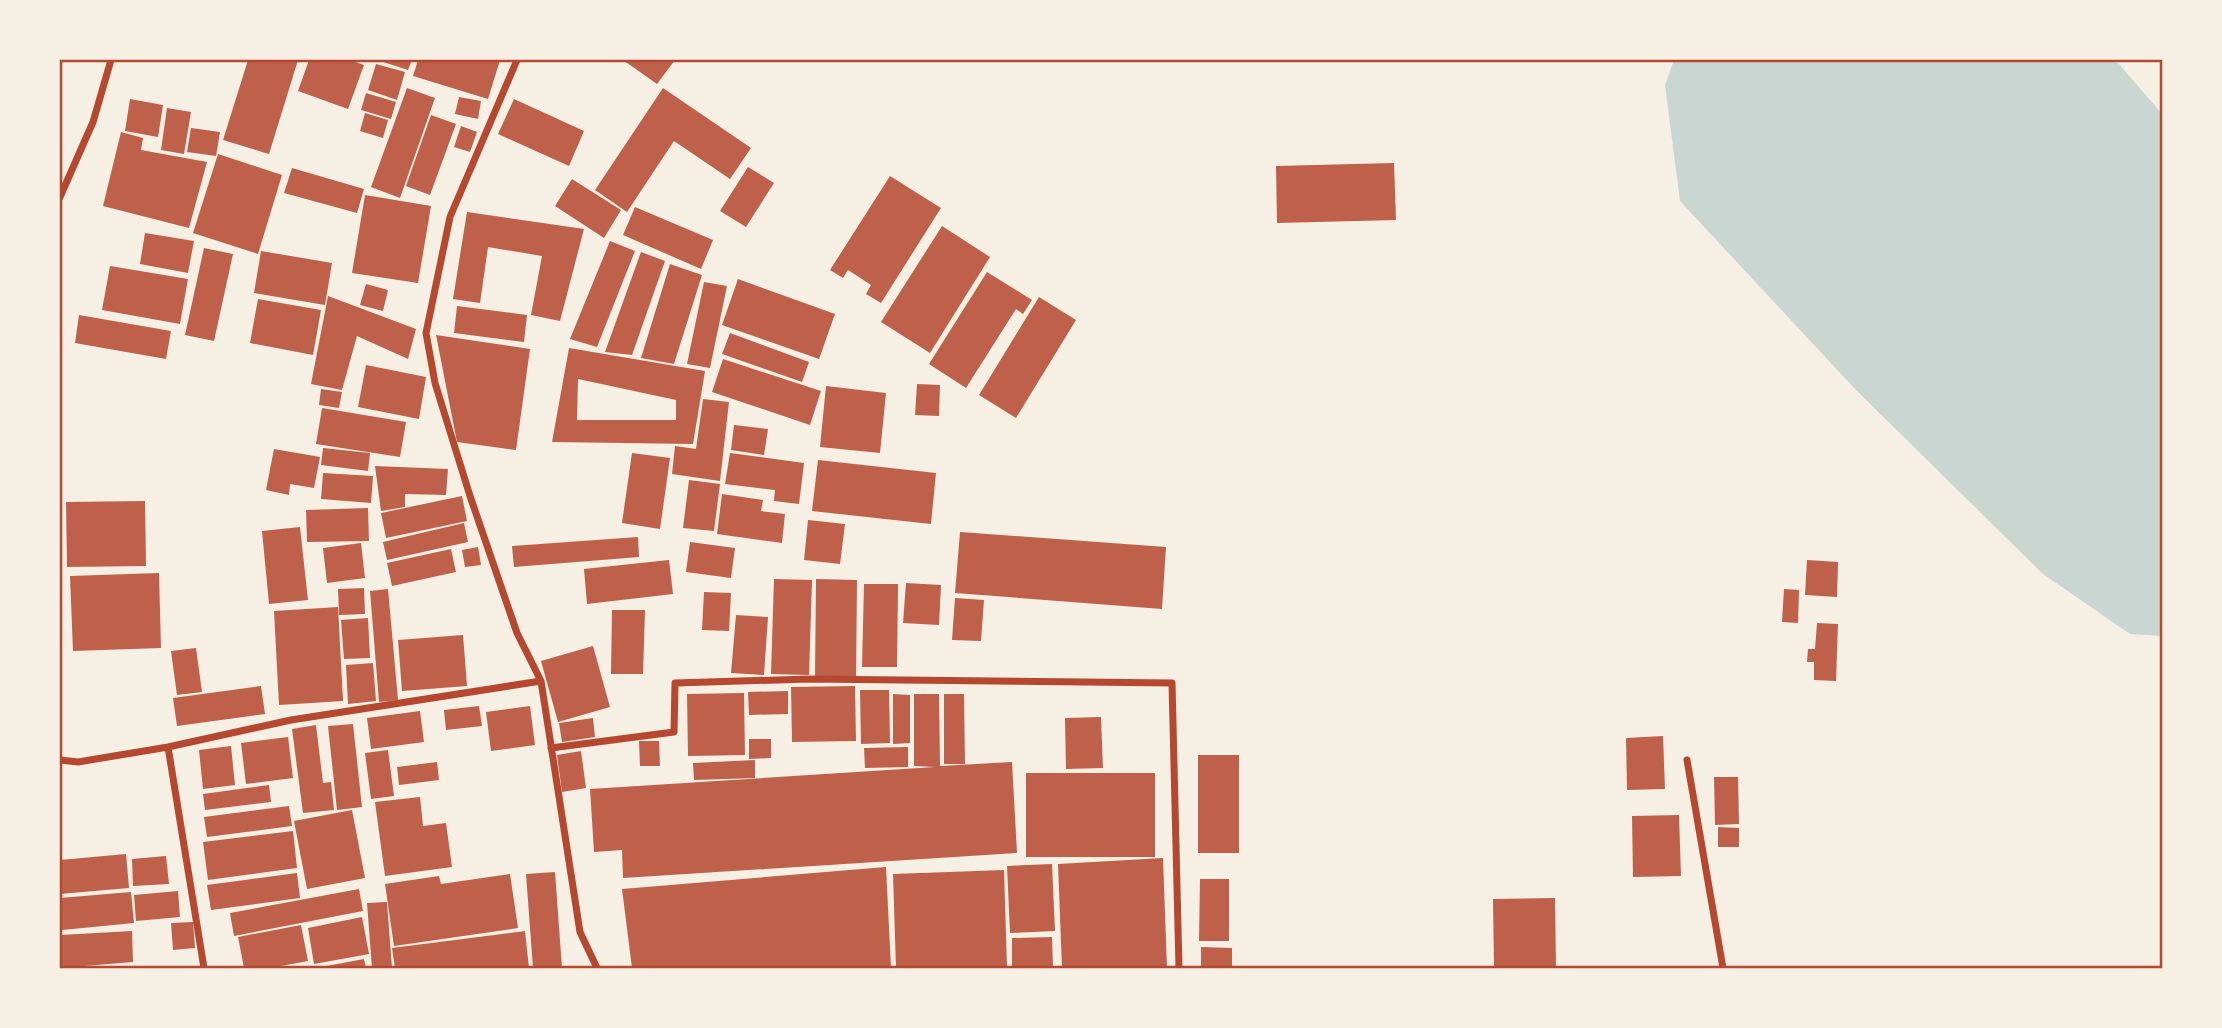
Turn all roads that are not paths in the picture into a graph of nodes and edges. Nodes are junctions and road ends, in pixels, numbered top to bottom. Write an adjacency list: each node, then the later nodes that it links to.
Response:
1 (111, 60): 3 (street)
2 (517, 60): 4 (street)
3 (60, 197)
4 (541, 681): 5 (street); 6 (street)
5 (168, 747): 7 (street); 9 (street)
6 (551, 748): 10 (street); 11 (street)
7 (60, 760)
8 (1687, 760): 12 (street)
9 (204, 968)
10 (597, 968)
11 (1179, 968)
12 (1723, 968)

